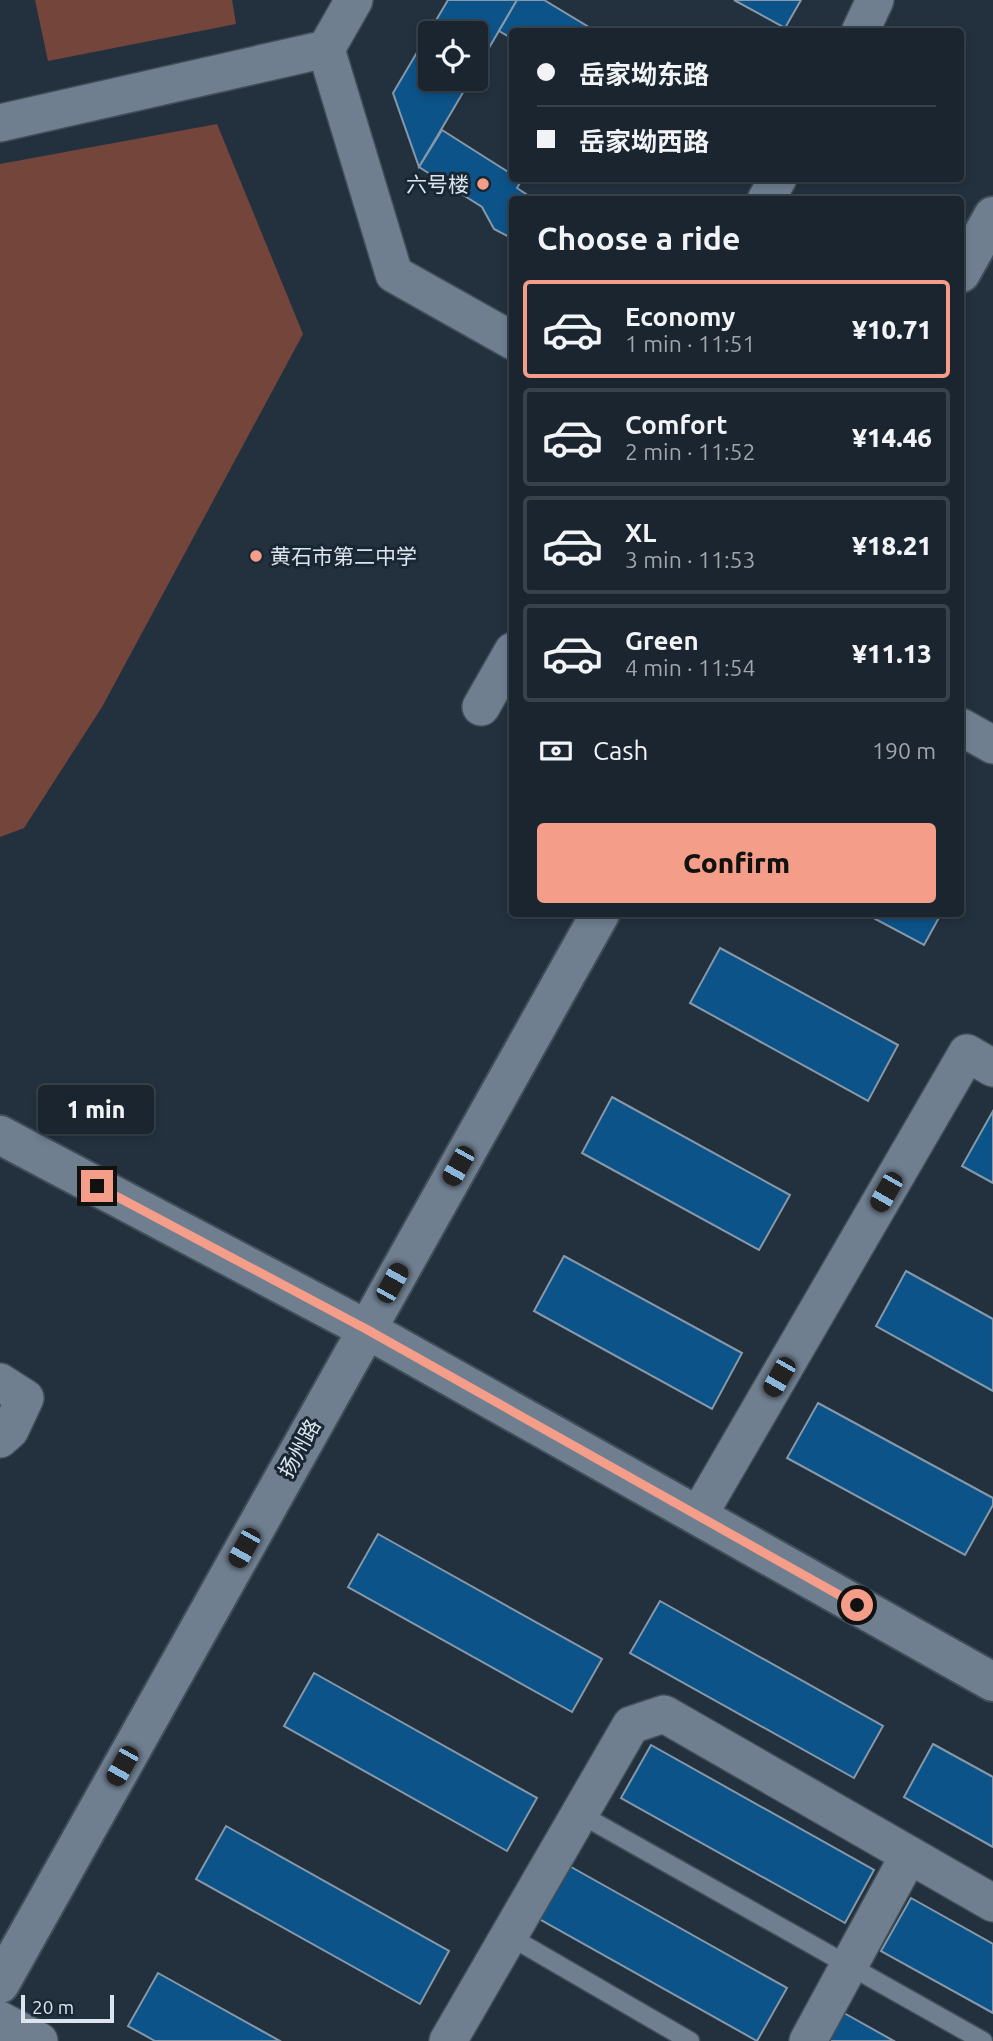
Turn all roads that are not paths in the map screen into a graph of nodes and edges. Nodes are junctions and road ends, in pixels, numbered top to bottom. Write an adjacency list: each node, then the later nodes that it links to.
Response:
1 (354, 0): 4 (street)
2 (875, 0): 3 (street)
3 (862, 28)
4 (326, 49): 5 (street); 8 (street)
5 (0, 123)
6 (993, 216): 7 (street)
7 (964, 269)
8 (509, 339)
9 (509, 658): 10 (street)
10 (481, 707)
11 (964, 729): 12 (street)
12 (993, 745)
13 (598, 917): 16 (street, 扬州路)
14 (993, 1068): 19 (street)
15 (0, 1135): 16 (street)
16 (366, 1329): 19 (street); 26 (street, 扬州路)
17 (0, 1382): 18 (street)
18 (0, 1439)
19 (698, 1516): 20 (street)
20 (993, 1682)
21 (580, 1814): 22 (street); 24 (street); 25 (lane)
22 (909, 1855): 23 (street); 25 (street)
23 (993, 1903)
24 (509, 1936): 29 (street); 30 (lane)
25 (849, 1966): 31 (street); 32 (lane)
26 (0, 1984)
27 (0, 2020): 28 (street)
28 (38, 2041)
29 (448, 2041)
30 (690, 2041)
31 (808, 2041)
32 (983, 2041)

